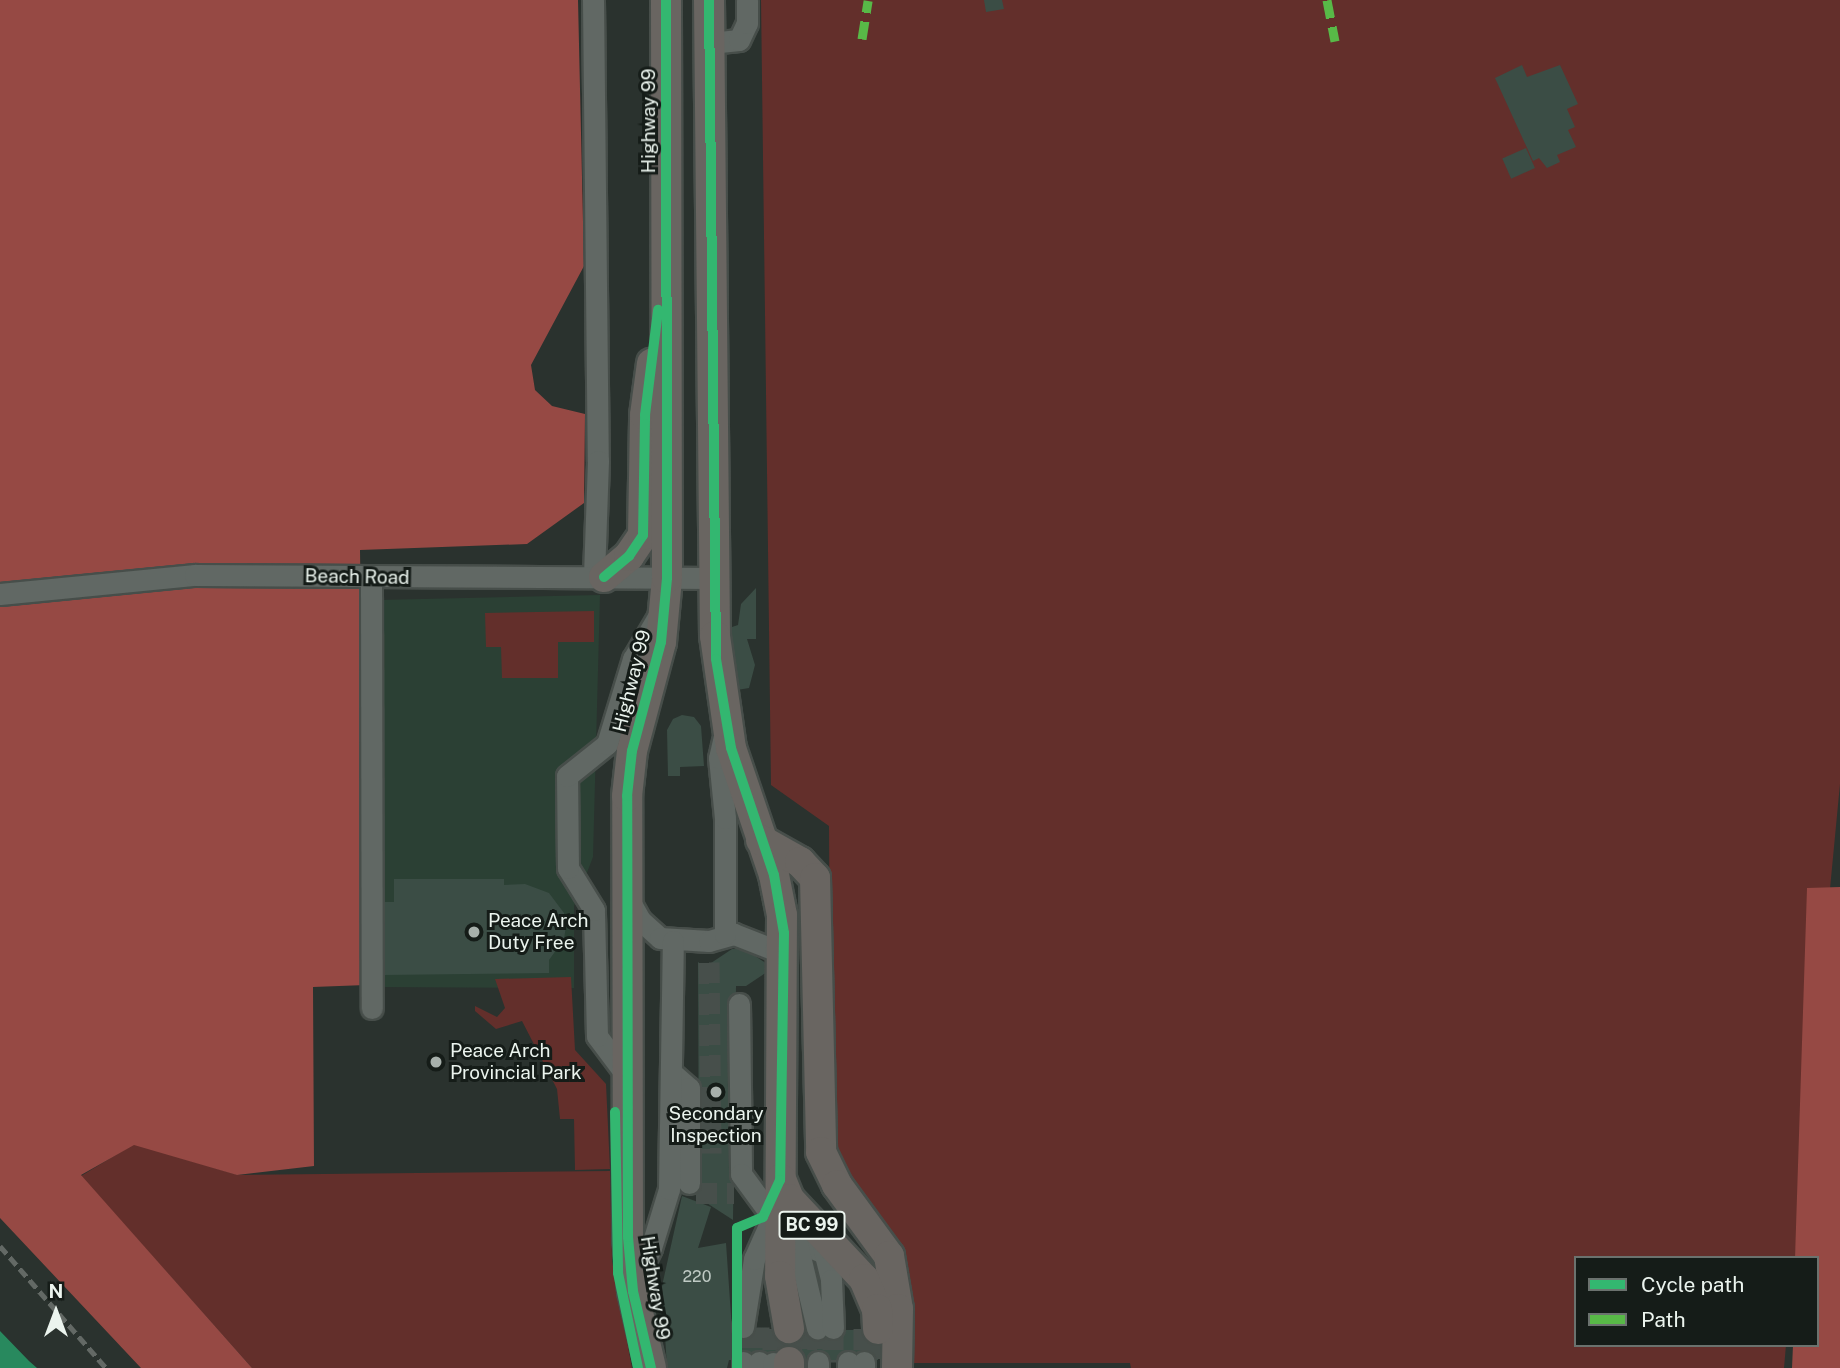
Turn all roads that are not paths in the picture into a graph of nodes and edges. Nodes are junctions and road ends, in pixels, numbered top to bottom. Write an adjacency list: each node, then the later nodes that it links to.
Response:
1 (593, 0): 9 (street)
2 (652, 0): 8 (street)
3 (666, 0): 7 (highway, Highway 99)
4 (709, 0): 6 (highway, BC 99)
5 (747, 0): 6 (street)
6 (710, 43): 11 (highway, BC 99)
7 (667, 237): 8 (highway); 12 (highway, Highway 99)
8 (654, 343): 9 (highway); 12 (street)
9 (599, 577): 10 (street, Beach Road); 12 (street, Beach Road)
10 (370, 578): 13 (street, Beach Road); 23 (street)
11 (714, 578): 12 (street, Beach Road); 15 (highway, BC 99)
12 (662, 586): 14 (street); 18 (highway, Highway 99)
13 (0, 594)
14 (650, 630): 25 (street); 25 (street)
15 (726, 726): 16 (highway, BC 99); 20 (street)
16 (761, 839): 21 (highway, BC 99); 32 (highway)
17 (564, 846): 25 (street)
18 (626, 891): 19 (street); 25 (highway, Highway 99)
19 (673, 941): 20 (street); 24 (street)
20 (714, 946): 21 (street)
21 (784, 962): 27 (highway, BC 99)
22 (739, 1004): 27 (street)
23 (372, 1008)
24 (674, 1074): 26 (street); 26 (street)
25 (618, 1081): 30 (highway, Highway 99); 33 (highway)
26 (667, 1198): 30 (street)
27 (777, 1206): 28 (highway, BC 99); 29 (highway, BC 99)
28 (842, 1268): 31 (street); 31 (highway, BC 99)
29 (778, 1277): 31 (highway, BC 99); 31 (street)
30 (634, 1291): 34 (highway, Highway 99)
31 (811, 1328)
32 (815, 1365)
33 (638, 1368)
34 (651, 1368)

